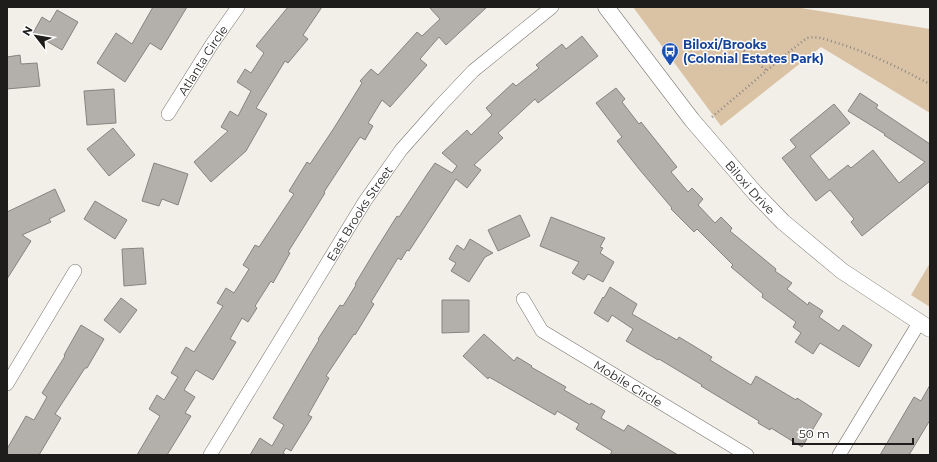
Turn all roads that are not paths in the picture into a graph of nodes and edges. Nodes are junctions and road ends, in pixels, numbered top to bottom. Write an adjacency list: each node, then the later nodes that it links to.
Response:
1 (238, 7): 4 (street, Atlanta Circle)
2 (552, 7): 9 (street, East Brooks Street)
3 (606, 7): 7 (street, Biloxi Drive)
4 (168, 114)
5 (75, 271): 8 (street)
6 (523, 299): 10 (street, Mobile Circle)
7 (925, 326): 11 (street)
8 (7, 384)
9 (210, 455)
10 (747, 455)
11 (839, 455)

